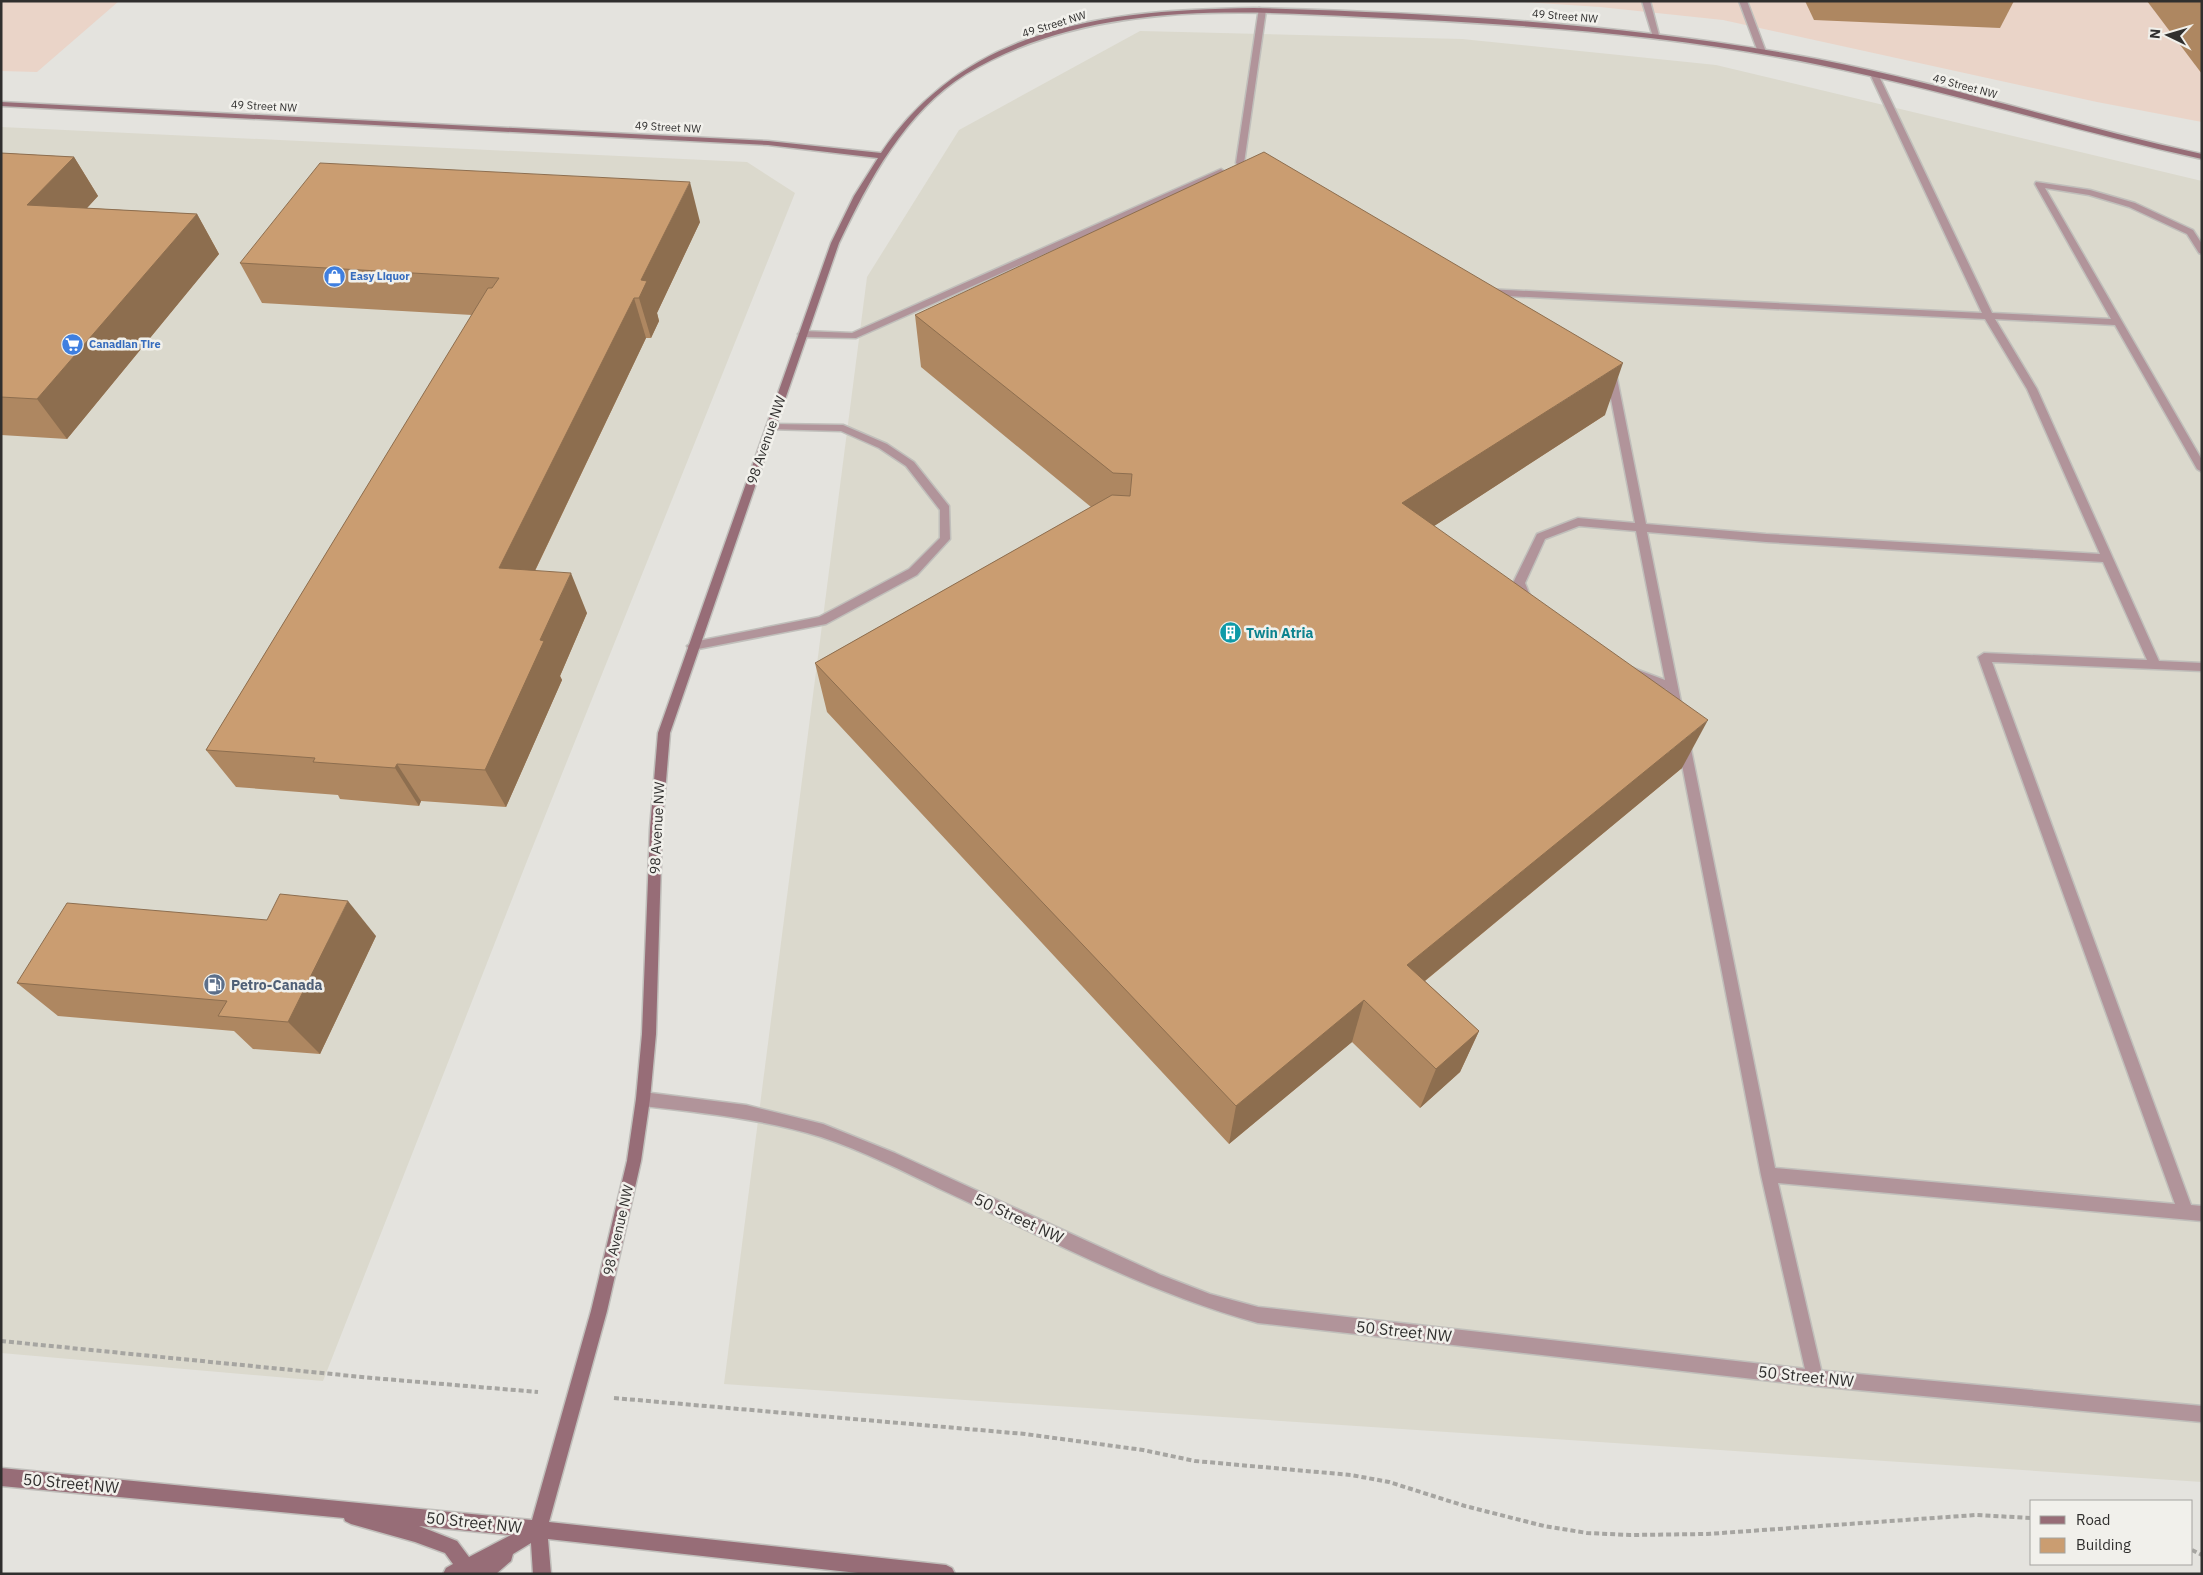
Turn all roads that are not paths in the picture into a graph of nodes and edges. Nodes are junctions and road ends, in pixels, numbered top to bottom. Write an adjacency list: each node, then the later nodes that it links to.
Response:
1 (1646, 1): 4 (street)
2 (1743, 1): 5 (street)
3 (1262, 10): 4 (street, 49 Street NW); 8 (street, 49 Street NW); 14 (street)
4 (1657, 37): 5 (street, 49 Street NW)
5 (1762, 52): 6 (street, 49 Street NW)
6 (1874, 74): 9 (street, 49 Street NW); 12 (street)
7 (1, 104): 8 (street, 49 Street NW)
8 (885, 156): 14 (street, 98 Avenue NW)
9 (2202, 157)
10 (2202, 251): 13 (street)
11 (1499, 306): 12 (street)
12 (1988, 315): 13 (street); 19 (street)
13 (2118, 322): 17 (street)
14 (803, 334): 16 (street, 98 Avenue NW)
15 (1602, 363): 18 (street)
16 (771, 427): 21 (street, 98 Avenue NW); 21 (street)
17 (2202, 469)
18 (1642, 526): 19 (street); 20 (street); 25 (street)
19 (2107, 558): 22 (street)
20 (1531, 616)
21 (693, 646): 26 (street, 98 Avenue NW)
22 (2154, 663): 24 (street); 28 (street)
23 (1620, 666): 25 (street)
24 (2202, 667)
25 (1673, 688): 27 (street)
26 (643, 1099): 30 (street, 50 Street NW); 34 (street, 98 Avenue NW)
27 (1769, 1175): 28 (street); 30 (street)
28 (2186, 1213): 29 (street)
29 (2202, 1214)
30 (1815, 1378): 31 (street, 50 Street NW)
31 (2202, 1414)
32 (1, 1477): 33 (street, 50 Street NW)
33 (315, 1506): 34 (street, 50 Street NW); 35 (street)
34 (538, 1528): 35 (street); 36 (street, 98 Avenue NW); 37 (street, 50 Street NW)
35 (467, 1572)
36 (542, 1574)
37 (946, 1574)

